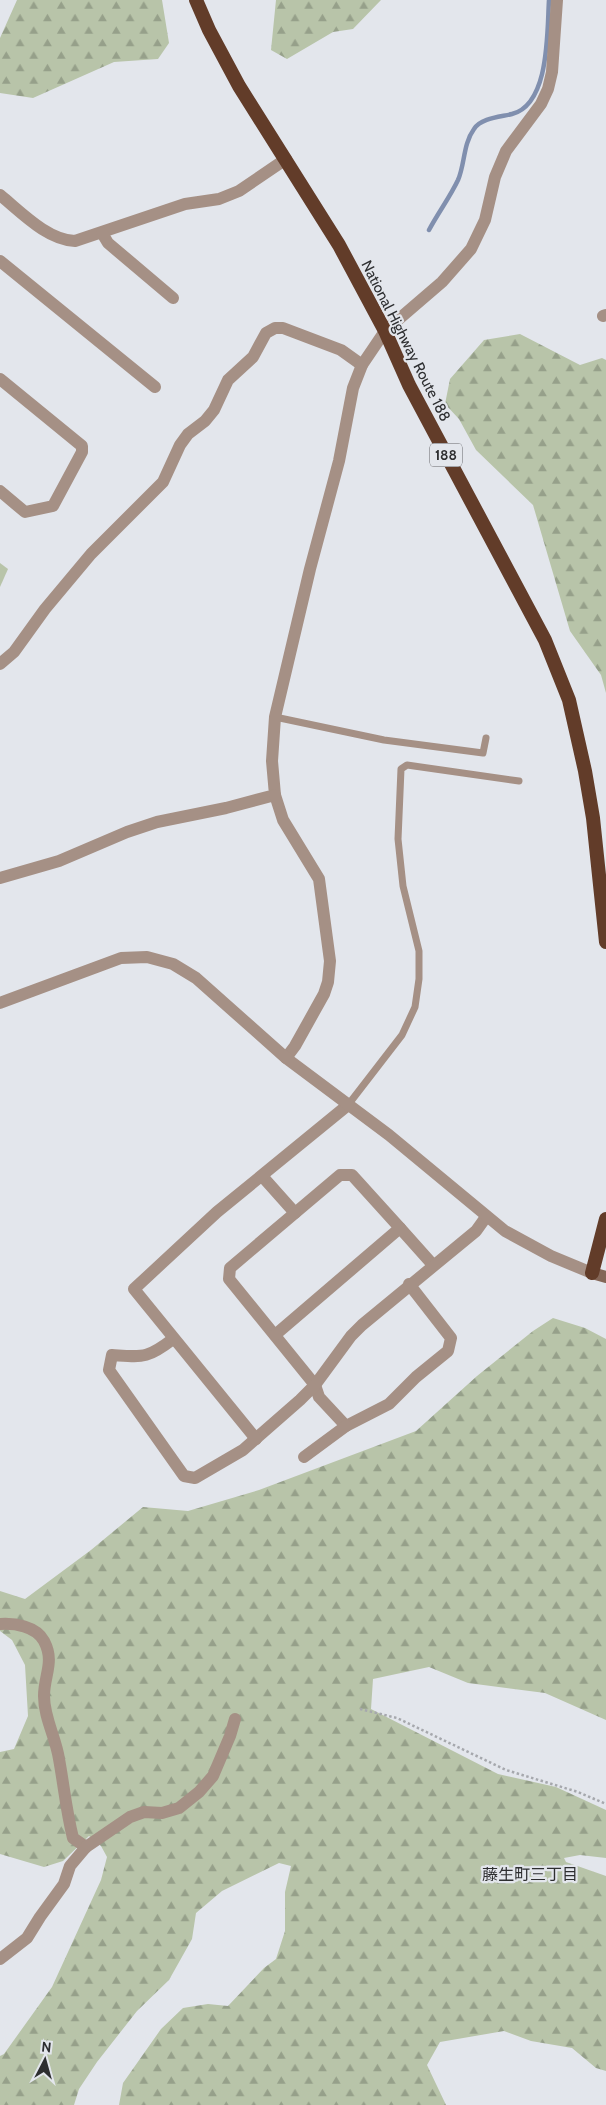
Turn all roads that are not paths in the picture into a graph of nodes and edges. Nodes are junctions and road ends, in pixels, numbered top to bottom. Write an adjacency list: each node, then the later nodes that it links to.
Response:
1 (196, 0): 3 (highway, National Highway Route 188 / 188)
2 (557, 0): 8 (street)
3 (286, 159): 5 (street); 8 (highway, National Highway Route 188 / 188)
4 (0, 195): 5 (street)
5 (102, 232): 7 (street)
6 (0, 261): 11 (street)
7 (173, 298)
8 (385, 331): 9 (street); 19 (highway, National Highway Route 188 / 188)
9 (362, 365): 13 (street); 14 (street)
10 (0, 378): 12 (street)
11 (155, 387)
12 (0, 491)
13 (0, 664)
14 (275, 718): 15 (lane); 17 (street)
15 (486, 738)
16 (519, 780): 22 (lane)
17 (275, 795): 18 (street); 21 (street)
18 (0, 878)
19 (606, 942)
20 (0, 1003): 21 (street)
21 (286, 1058): 22 (street)
22 (348, 1105): 23 (street); 25 (street)
23 (262, 1176): 24 (street); 33 (street)
24 (295, 1213): 27 (street); 32 (street)
25 (486, 1217): 28 (street); 29 (street)
26 (606, 1219): 29 (highway)
27 (400, 1228): 28 (street); 32 (street)
28 (434, 1265): 31 (street)
29 (592, 1273): 30 (main road)
30 (606, 1278)
31 (409, 1284): 34 (street); 35 (street)
32 (275, 1335): 34 (street)
33 (173, 1339): 36 (street); 36 (street)
34 (315, 1385): 35 (street); 36 (street)
35 (346, 1426): 37 (street)
36 (256, 1439)
37 (304, 1457)
38 (0, 1624): 40 (street)
39 (235, 1719): 40 (street)
40 (86, 1847): 41 (street)
41 (0, 1959)

